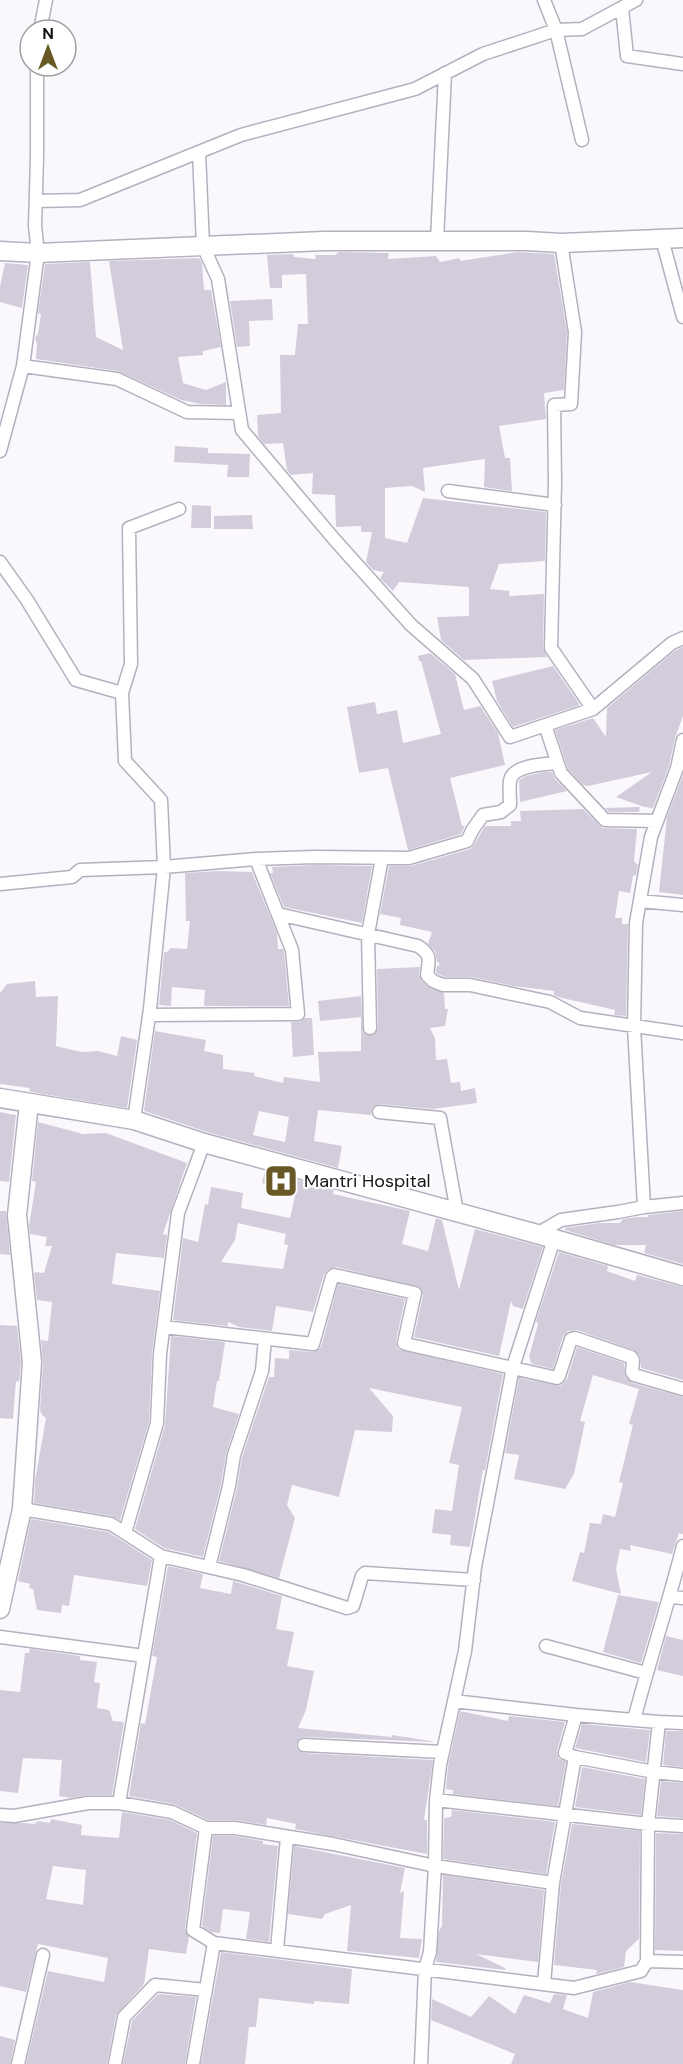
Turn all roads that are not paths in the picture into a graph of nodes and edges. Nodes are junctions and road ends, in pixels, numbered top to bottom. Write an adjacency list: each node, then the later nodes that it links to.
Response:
1 (45, 0): 5 (street)
2 (544, 0): 6 (street)
3 (636, 0): 4 (street)
4 (622, 8): 6 (street); 7 (street)
5 (42, 18)
6 (556, 30): 8 (street); 10 (street)
7 (683, 64)
8 (445, 73): 11 (street); 15 (street)
9 (37, 78): 12 (street)
10 (582, 140)
11 (199, 152): 12 (street); 17 (street)
12 (36, 201): 19 (street)
13 (683, 238): 14 (street)
14 (662, 239): 16 (street); 20 (street)
15 (437, 240): 16 (street); 17 (street)
16 (561, 243): 25 (street)
17 (203, 246): 19 (street); 22 (street)
18 (0, 251): 19 (street)
19 (38, 253): 21 (street)
20 (683, 317)
21 (23, 366): 22 (street); 23 (street)
22 (239, 413): 31 (street)
23 (0, 450)
24 (448, 490): 25 (street)
25 (555, 505): 30 (street)
26 (179, 509): 29 (street)
27 (0, 562): 29 (street)
28 (683, 638): 30 (street)
29 (122, 693): 37 (street)
30 (593, 709): 31 (street)
31 (545, 725): 33 (street)
32 (683, 740): 34 (street)
33 (557, 763): 34 (street); 35 (street)
34 (657, 821): 39 (street)
35 (382, 858): 36 (street); 42 (street)
36 (256, 859): 37 (street); 41 (street)
37 (164, 867): 38 (street); 43 (street)
38 (0, 884)
39 (640, 901): 40 (street); 44 (street)
40 (683, 905)
41 (278, 914): 42 (street); 43 (street)
42 (368, 934): 44 (street); 45 (street)
43 (149, 1015): 50 (street)
44 (634, 1027): 46 (street); 53 (street)
45 (370, 1028)
46 (683, 1033)
47 (0, 1098): 48 (street)
48 (29, 1103): 50 (street); 61 (street)
49 (379, 1112): 54 (street)
50 (134, 1120): 51 (street)
51 (204, 1143): 54 (street); 57 (street)
52 (683, 1203): 53 (street)
53 (644, 1207): 55 (street)
54 (457, 1212): 55 (street)
55 (545, 1236): 56 (street); 59 (street)
56 (683, 1276)
57 (164, 1327): 58 (street); 62 (street)
58 (265, 1339): 59 (street); 66 (street)
59 (513, 1367): 60 (street); 67 (street)
60 (683, 1389)
61 (22, 1509): 62 (street); 63 (street)
62 (124, 1533): 65 (street)
63 (7, 1545): 69 (street)
64 (683, 1546): 68 (street)
65 (161, 1556): 66 (street); 72 (street)
66 (209, 1567): 67 (street)
67 (474, 1580): 74 (street)
68 (677, 1598): 73 (street)
69 (0, 1608)
70 (0, 1637): 72 (street)
71 (546, 1647): 73 (street)
72 (144, 1656): 85 (street)
73 (646, 1673): 76 (street)
74 (454, 1701): 75 (street); 80 (street)
75 (576, 1715): 76 (street); 81 (street)
76 (634, 1720): 77 (street)
77 (659, 1722): 78 (street); 82 (street)
78 (683, 1723)
79 (304, 1744): 80 (street)
80 (443, 1752): 84 (street)
81 (575, 1757): 82 (street); 87 (street)
82 (654, 1772): 83 (street); 88 (street)
83 (683, 1775)
84 (436, 1800): 87 (street); 92 (street)
85 (119, 1803): 86 (street); 90 (street)
86 (0, 1815)
87 (564, 1815): 88 (street); 93 (street)
88 (648, 1824): 89 (street); 97 (street)
89 (683, 1826)
90 (206, 1828): 91 (street); 94 (street)
91 (287, 1837): 92 (street); 95 (street)
92 (435, 1866): 93 (street); 99 (street)
93 (554, 1883): 100 (street)
94 (214, 1943): 95 (street); 101 (street)
95 (278, 1950): 99 (street)
96 (43, 1955): 102 (street)
97 (647, 1961): 98 (street); 100 (street)
98 (683, 1962)
99 (425, 1969): 100 (street); 105 (street)
100 (543, 1983)
101 (206, 1990): 103 (street); 104 (street)
102 (18, 2064)
103 (115, 2064)
104 (193, 2064)
105 (421, 2064)

